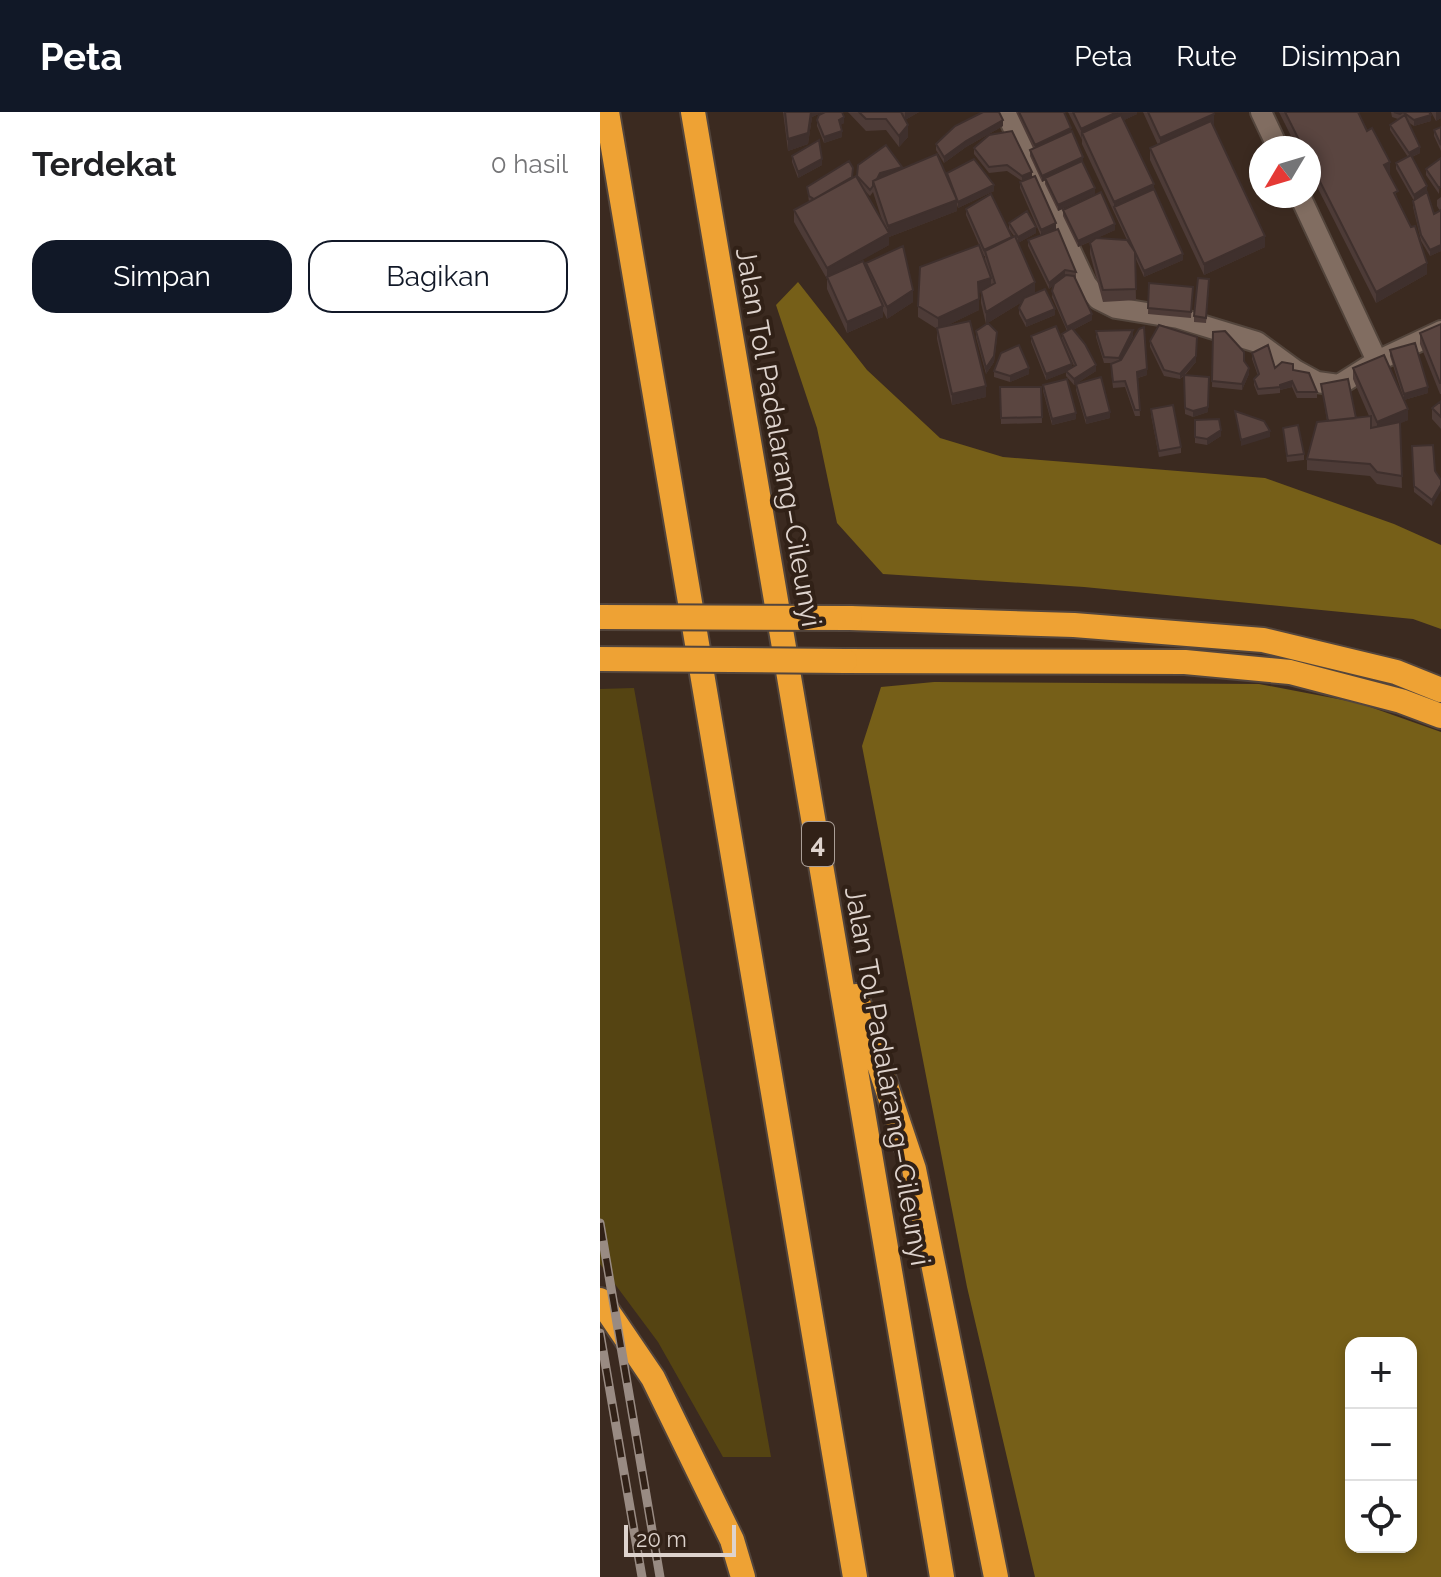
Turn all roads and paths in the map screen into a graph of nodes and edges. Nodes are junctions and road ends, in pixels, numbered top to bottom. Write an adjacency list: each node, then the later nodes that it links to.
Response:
1 (607, 112): 16 (highway)
2 (693, 112): 13 (highway, Jalan Tol Padalarang–Cileunyi / 4)
3 (1006, 112): 8 (street)
4 (1261, 112): 5 (street)
5 (1272, 136)
6 (1306, 208): 8 (street)
7 (1441, 331): 8 (street)
8 (1377, 361)
9 (600, 617): 11 (highway, bridge)
10 (600, 659): 12 (highway, bridge)
11 (1441, 690)
12 (1441, 716)
13 (832, 925): 17 (highway, Jalan Tol Padalarang–Cileunyi / 4); 18 (highway)
14 (600, 1300): 15 (highway)
15 (743, 1577)
16 (855, 1577)
17 (942, 1577)
18 (996, 1577)

